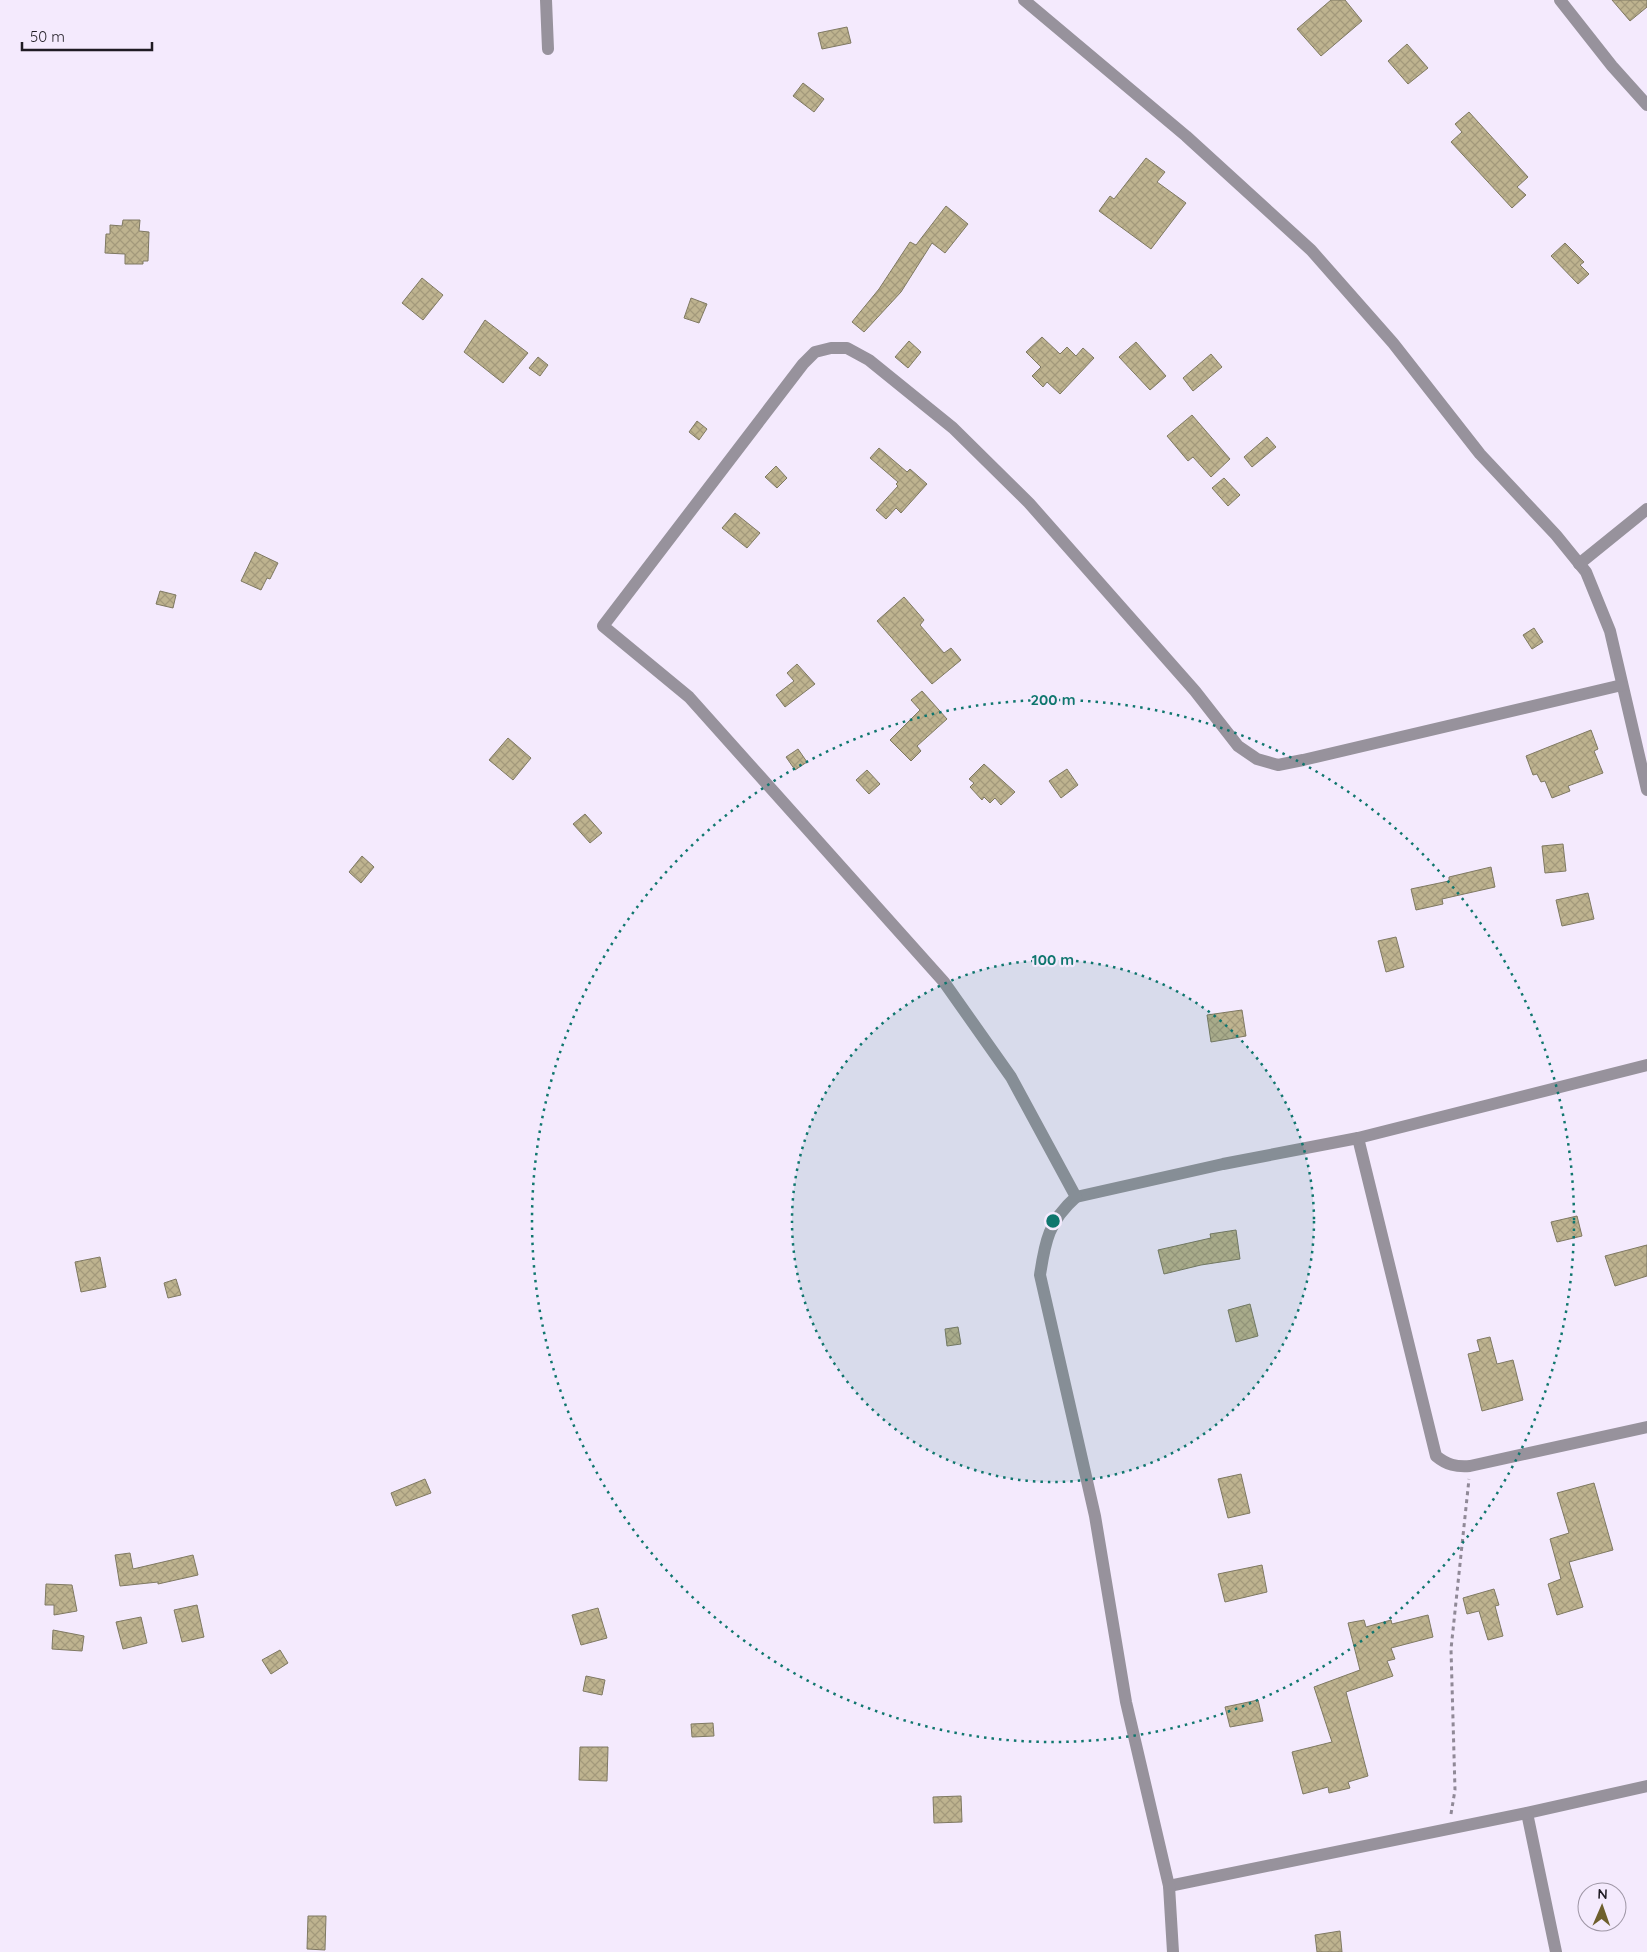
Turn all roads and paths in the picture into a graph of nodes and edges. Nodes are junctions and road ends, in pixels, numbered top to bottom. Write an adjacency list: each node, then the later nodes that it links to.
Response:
1 (546, 0): 4 (street)
2 (1024, 0): 7 (street)
3 (1560, 0): 5 (street)
4 (548, 49)
5 (1647, 105)
6 (1647, 508): 7 (street)
7 (1579, 564): 8 (street)
8 (1622, 685): 9 (street); 12 (street)
9 (1647, 790)
10 (1647, 1065): 11 (street)
11 (1358, 1138): 12 (street); 14 (street)
12 (1076, 1197): 18 (street)
13 (1647, 1427): 14 (street)
14 (1470, 1466): 17 (path)
15 (1647, 1786): 16 (street)
16 (1527, 1813): 17 (street); 20 (street)
17 (1449, 1827): 18 (street)
18 (1169, 1886): 19 (street)
19 (1172, 1952)
20 (1556, 1952)

